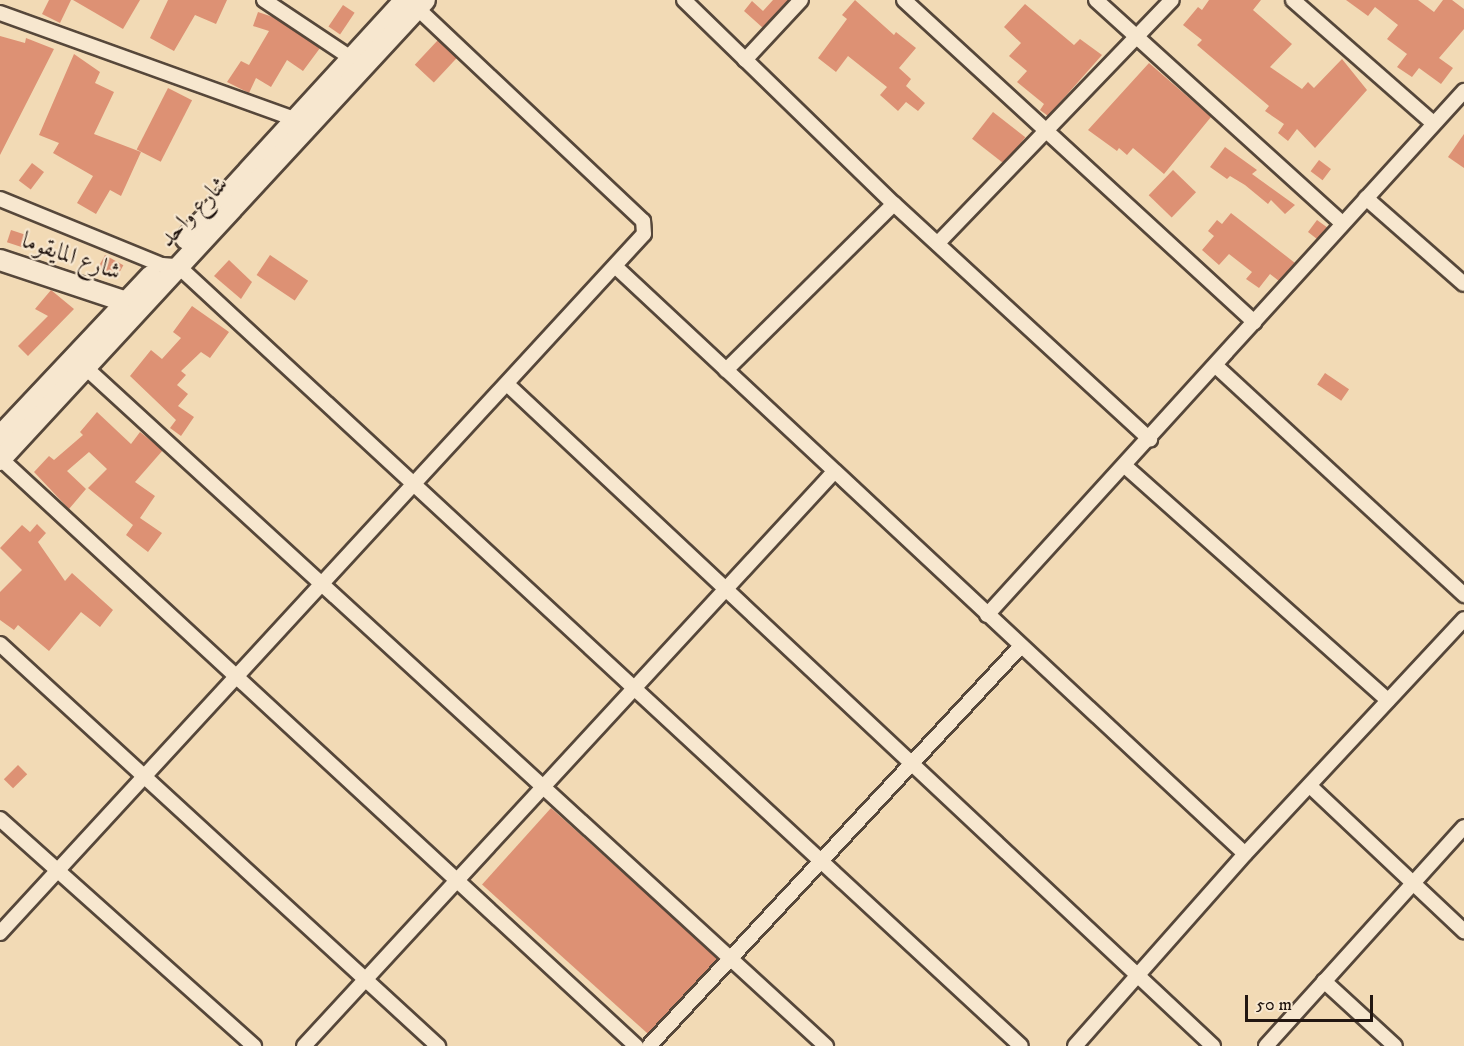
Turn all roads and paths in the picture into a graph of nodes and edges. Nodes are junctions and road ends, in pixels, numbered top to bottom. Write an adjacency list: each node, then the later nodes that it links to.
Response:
1 (264, 0): 11 (street)
2 (684, 0): 12 (street)
3 (801, 0): 12 (street)
4 (904, 0): 16 (street)
5 (1096, 0): 10 (street)
6 (1172, 0): 10 (street)
7 (1293, 0): 15 (street)
8 (416, 3): 11 (street, شارع واحد); 23 (street, شارع واحد); 24 (street)
9 (0, 13): 14 (street)
10 (1136, 37): 16 (street); 20 (street)
11 (351, 58): 14 (street, شارع واحد)
12 (745, 60): 19 (street)
13 (1464, 91): 15 (street)
14 (295, 119): 23 (street, شارع واحد)
15 (1434, 123): 17 (street)
16 (1048, 133): 21 (street); 27 (street)
17 (1366, 198): 20 (street); 25 (street)
18 (0, 199): 23 (street)
19 (894, 204): 21 (street); 30 (street)
20 (1342, 223): 27 (street)
21 (938, 243): 33 (street)
22 (0, 260): 26 (street, شارع المايقوما)
23 (170, 265): 26 (street, شارع واحد); 37 (street)
24 (616, 267): 30 (street); 31 (street)
25 (1464, 284)
26 (133, 305): 29 (street, شارع واحد); 32 (street, شارع واحد)
27 (1254, 322): 28 (street)
28 (1216, 366): 33 (street); 40 (street)
29 (86, 368): 34 (street, شارع واحد); 38 (street)
30 (726, 370): 36 (street)
31 (507, 384): 37 (street); 39 (street)
32 (0, 436)
33 (1150, 439): 35 (street)
34 (1, 460): 45 (street)
35 (1125, 466): 41 (street); 47 (street)
36 (833, 472): 39 (street); 41 (street)
37 (414, 485): 38 (street); 46 (street)
38 (322, 583): 45 (street); 51 (street)
39 (726, 588): 46 (street); 48 (street)
40 (1464, 595)
41 (987, 615): 44 (street)
42 (1464, 619): 47 (street)
43 (0, 644): 49 (street)
44 (1022, 646): 48 (street); 54 (street)
45 (237, 677): 49 (street); 57 (street)
46 (634, 687): 51 (street); 55 (street)
47 (1388, 700): 50 (street)
48 (915, 763): 55 (street); 62 (street)
49 (146, 777): 56 (street); 63 (street)
50 (1310, 786): 54 (street); 58 (street)
51 (546, 787): 57 (street); 61 (street)
52 (0, 819): 56 (street)
53 (1464, 827): 58 (street)
54 (1245, 854): 62 (street)
55 (822, 860): 61 (street); 71 (street)
56 (59, 872): 60 (street); 65 (street)
57 (460, 879): 63 (street); 68 (street)
58 (1412, 884): 59 (street); 64 (street)
59 (1464, 931)
60 (0, 933)
61 (732, 957): 69 (street); 70 (street)
62 (1140, 975): 72 (street); 73 (street)
63 (367, 981): 66 (street); 67 (street)
64 (1324, 981): 74 (street); 75 (street)
65 (254, 1046)
66 (304, 1046)
67 (438, 1046)
68 (636, 1046)
69 (649, 1046)
70 (826, 1046)
71 (1021, 1046)
72 (1075, 1046)
73 (1213, 1046)
74 (1266, 1046)
75 (1395, 1046)

